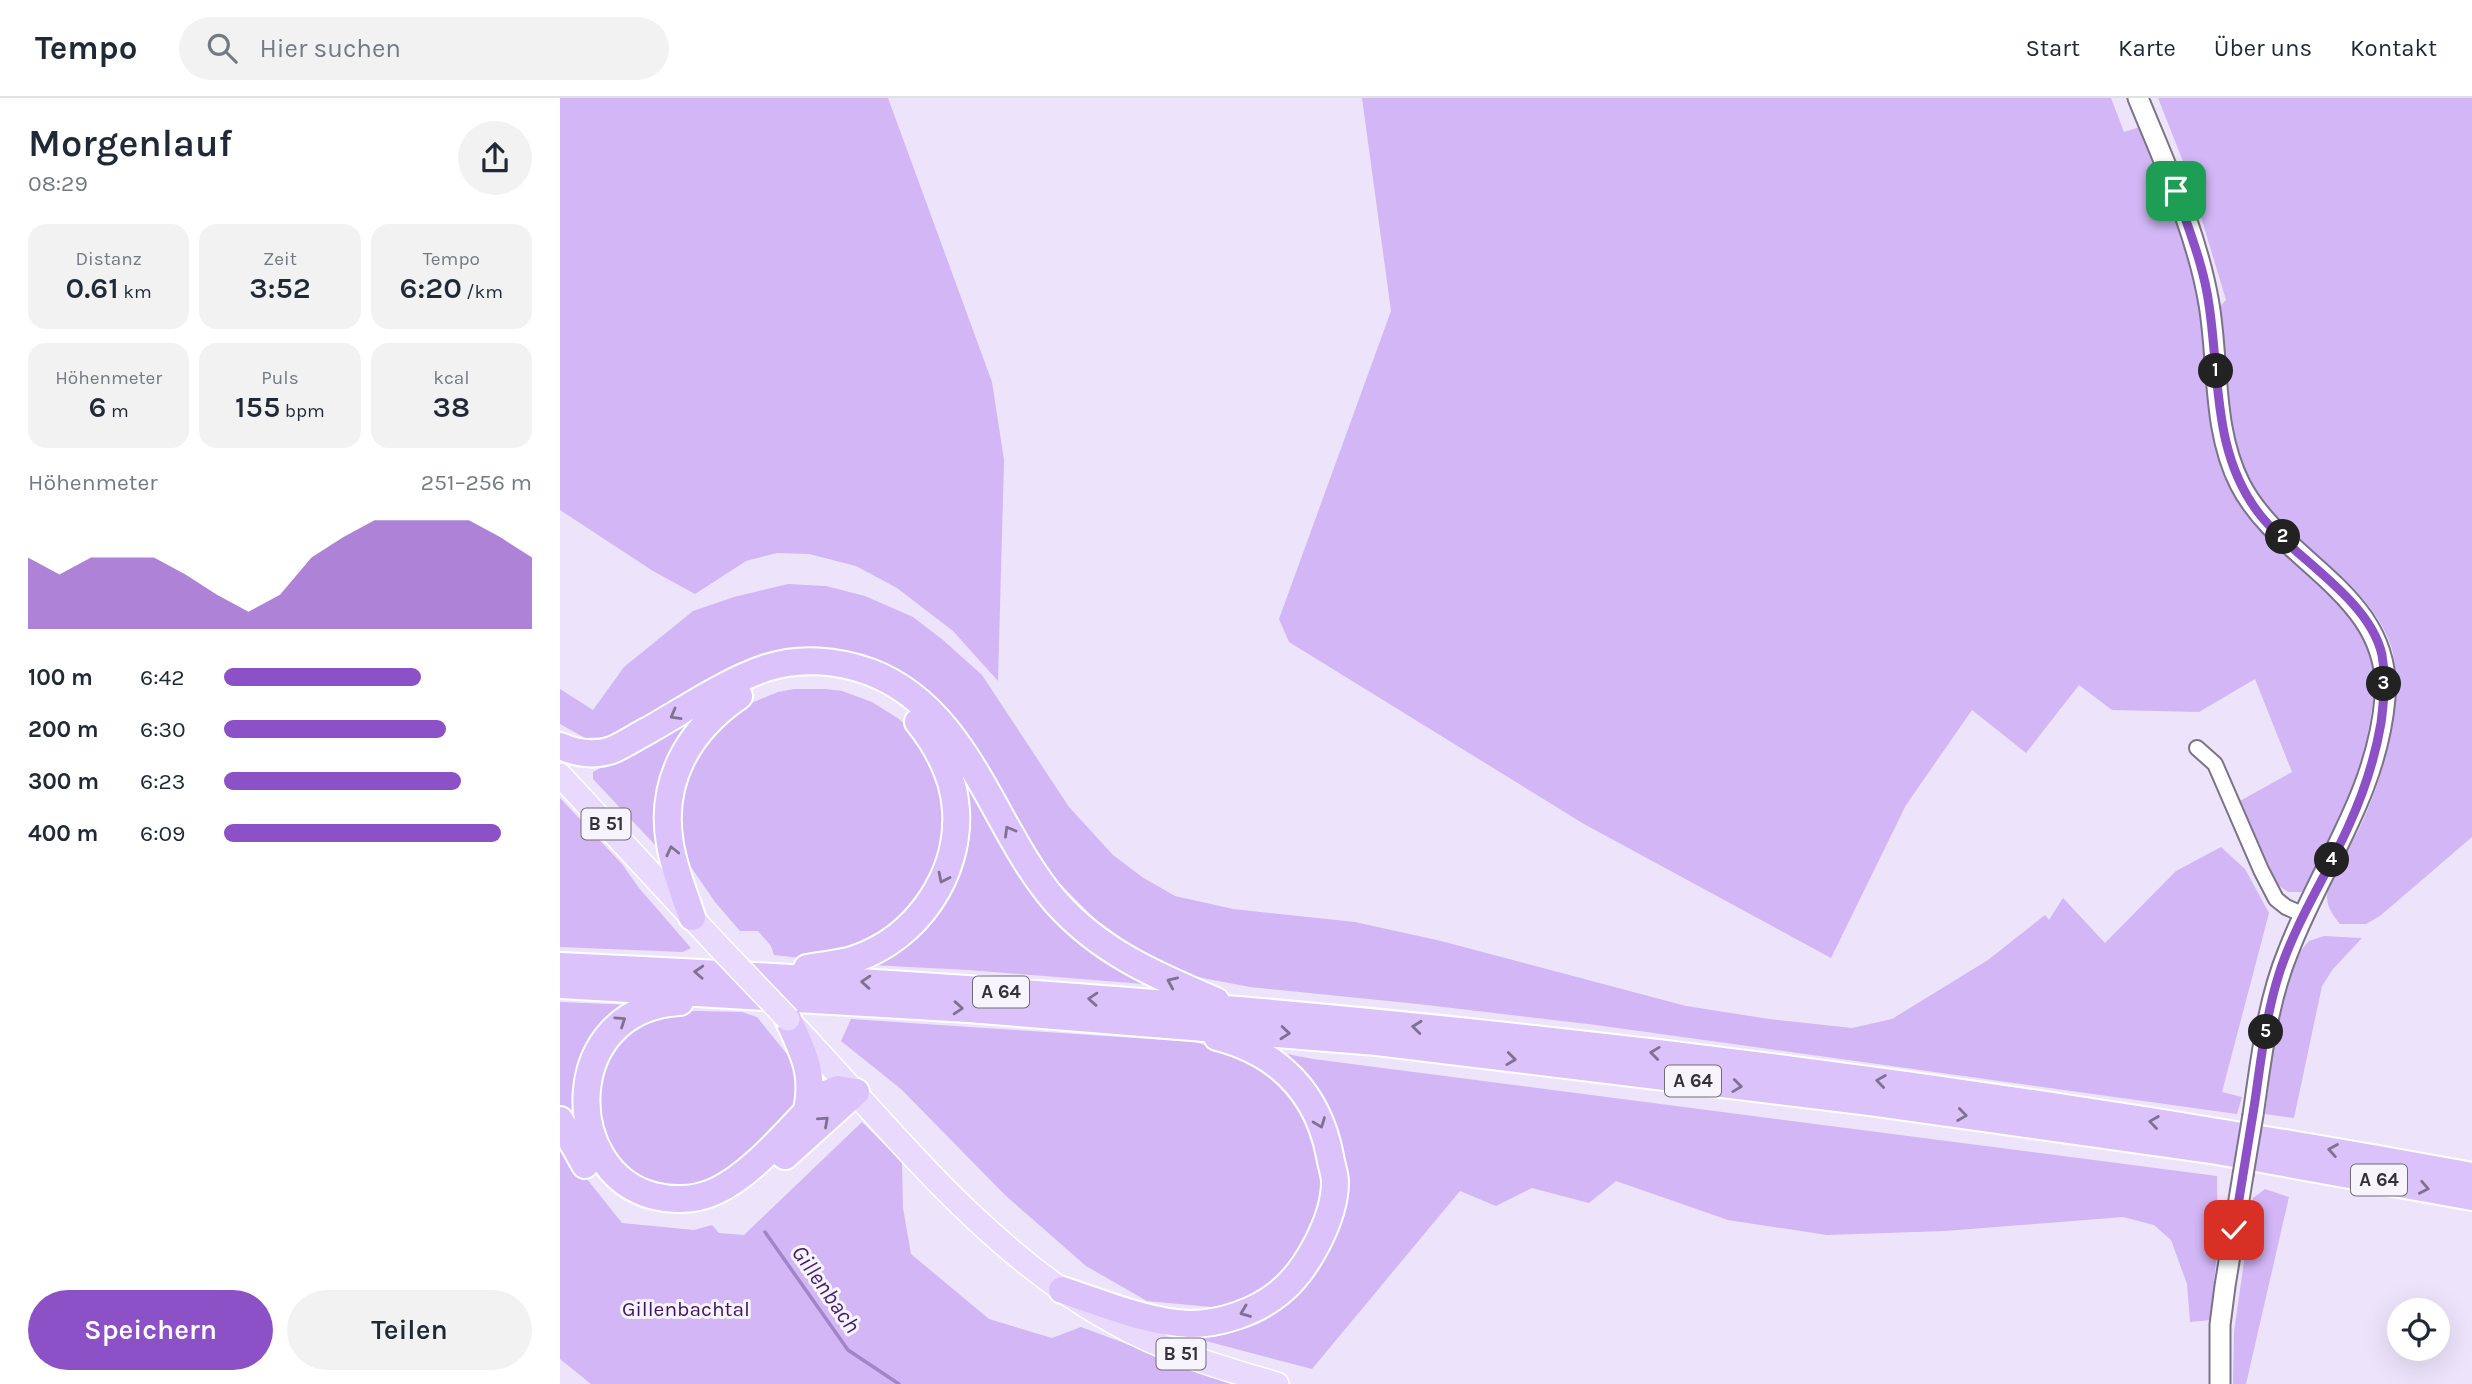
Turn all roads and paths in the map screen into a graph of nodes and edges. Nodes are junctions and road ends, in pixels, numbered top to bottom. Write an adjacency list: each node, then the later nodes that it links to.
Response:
1 (2138, 98): 5 (main road)
2 (560, 746): 11 (highway, one-way to 2)
3 (2197, 748): 5 (street)
4 (560, 775): 6 (main road, B 51)
5 (2304, 915): 20 (main road, bridge)
6 (692, 917): 8 (highway, one-way to 8); 10 (main road, B 51, bridge)
7 (560, 965): 8 (highway, A 64, one-way to 7)
8 (767, 975): 11 (highway, A 64, one-way to 8)
9 (560, 985): 10 (highway, A 64)
10 (790, 1008): 12 (highway, A 64, one-way to 12); 13 (main road, B 51); 14 (highway); 14 (highway, one-way to 10)
11 (1234, 1009): 16 (highway, A 64, one-way to 11)
12 (1168, 1024): 17 (highway, A 64, one-way to 17); 18 (highway, one-way to 18)
13 (856, 1092): 14 (highway); 15 (highway, one-way to 13); 18 (main road, B 51)
14 (807, 1110)
15 (560, 1120)
16 (2472, 1175)
17 (2472, 1197)
18 (1062, 1290): 19 (main road, B 51)
19 (1277, 1384)
20 (2220, 1384)

